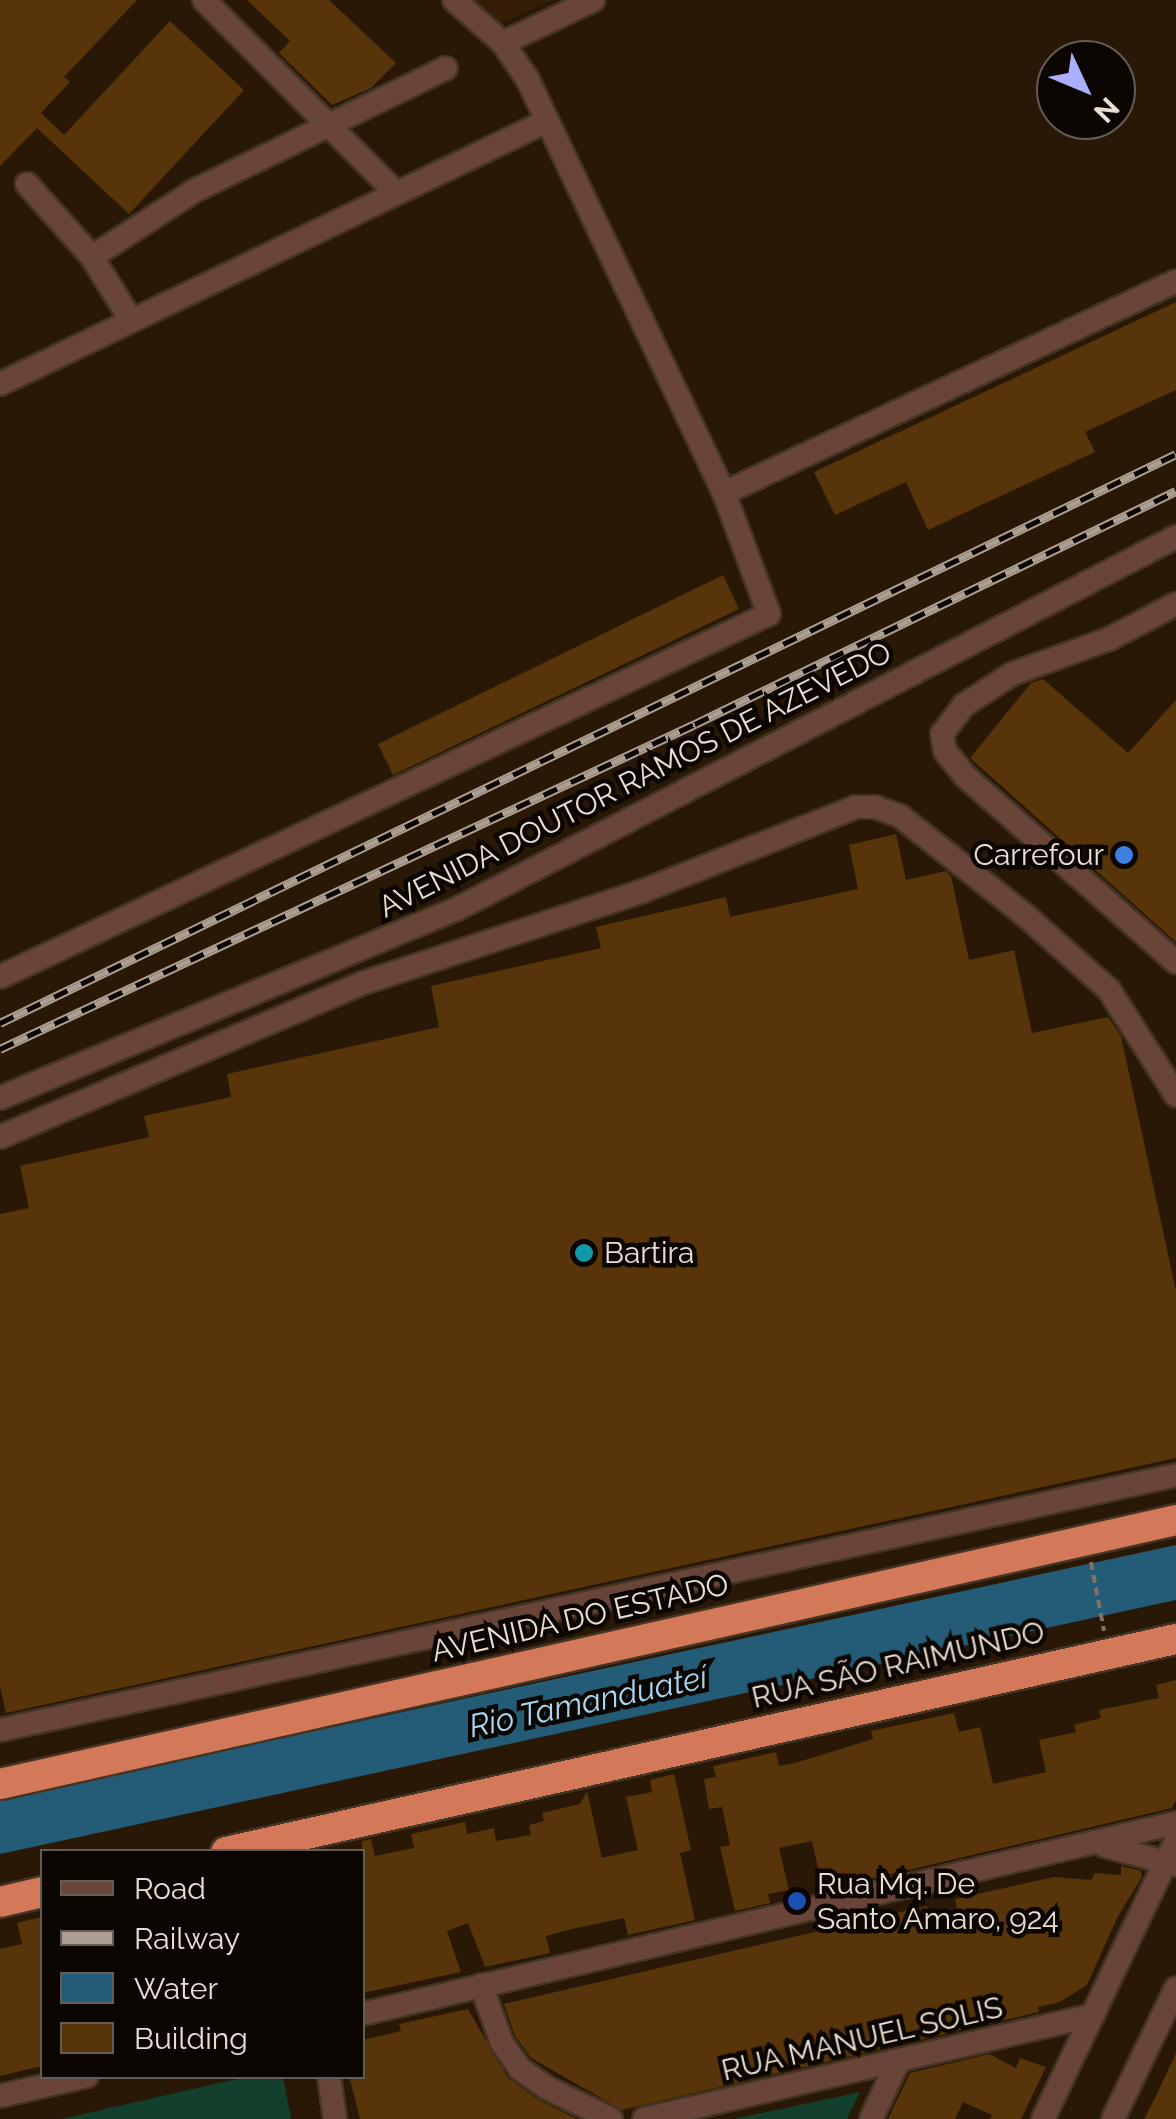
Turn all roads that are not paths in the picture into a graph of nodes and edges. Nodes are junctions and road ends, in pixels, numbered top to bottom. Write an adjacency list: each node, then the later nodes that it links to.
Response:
1 (204, 0): 7 (street)
2 (454, 0): 4 (street)
3 (594, 0): 4 (street)
4 (503, 43): 6 (street)
5 (446, 68): 7 (street)
6 (547, 120): 9 (street); 14 (street)
7 (326, 127): 9 (street); 10 (street)
8 (27, 184): 10 (street)
9 (396, 193): 12 (street)
10 (92, 257): 12 (street)
11 (1176, 281): 14 (street)
12 (131, 320): 13 (street)
13 (0, 384)
14 (724, 493): 18 (street)
15 (1176, 537): 20 (street, AVENIDA DOUTOR RAMOS DE AZEVEDO)
16 (1176, 604): 17 (street)
17 (1176, 962)
18 (0, 977)
19 (1176, 1096): 21 (street)
20 (0, 1098)
21 (0, 1137)
22 (1176, 1475): 25 (street)
23 (1176, 1520): 26 (highway, AVENIDA DO ESTADO)
24 (1176, 1639): 30 (highway, RUA SÃO RAIMUNDO)
25 (0, 1730)
26 (0, 1784)
27 (1176, 1823): 29 (street)
28 (1176, 1840): 32 (street)
29 (1097, 1844): 32 (street); 35 (street)
30 (278, 1846): 31 (highway, RUA SÃO RAIMUNDO)
31 (252, 1849)
32 (1171, 1864): 38 (street)
33 (40, 1892): 34 (highway)
34 (0, 1902)
35 (481, 1985): 37 (street); 44 (street)
36 (1176, 1988): 48 (street)
37 (365, 2013)
38 (1093, 2014): 39 (street, RUA MANUEL SOLIS); 47 (street)
39 (898, 2062): 45 (street, RUA MANUEL SOLIS); 46 (street)
40 (74, 2079): 42 (street)
41 (329, 2079): 43 (street)
42 (0, 2096)
43 (335, 2119)
44 (611, 2119)
45 (644, 2119)
46 (871, 2119)
47 (1043, 2119)
48 (1113, 2119)

